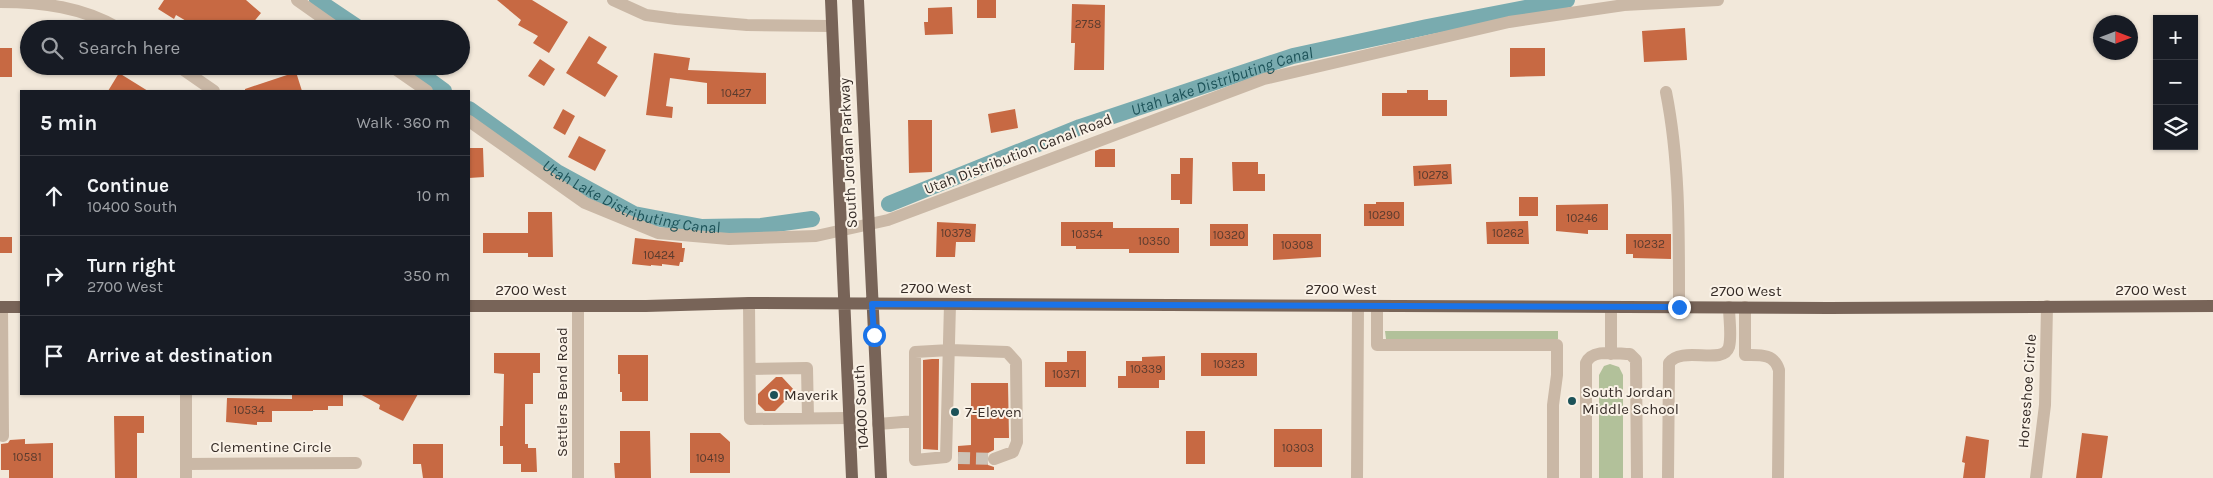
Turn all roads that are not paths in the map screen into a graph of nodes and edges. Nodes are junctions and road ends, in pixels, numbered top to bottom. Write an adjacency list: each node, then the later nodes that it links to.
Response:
1 (297, 0): 8 (street)
2 (613, 0): 9 (street)
3 (830, 0): 9 (main road, South Jordan Parkway)
4 (858, 0): 16 (main road, South Jordan Parkway)
5 (1718, 0): 16 (street, Utah Distribution Canal Road)
6 (0, 2): 7 (street)
7 (102, 20)
8 (325, 20)
9 (831, 26): 17 (main road, South Jordan Parkway)
10 (191, 75): 12 (street)
11 (404, 75): 13 (street)
12 (213, 90)
13 (426, 90)
14 (1666, 92): 31 (street)
15 (470, 122): 17 (street, Utah Distribution Canal Road)
16 (868, 225): 17 (street, Utah Distribution Canal Road); 20 (main road, South Jordan Parkway)
17 (840, 230): 19 (main road, South Jordan Parkway)
18 (749, 303): 19 (main road, 2700 West); 23 (main road, 2700 West); 36 (street)
19 (843, 304): 20 (main road, 2700 West); 39 (main road, 10400 South)
20 (872, 304): 21 (main road, 2700 West); 41 (main road, 10400 South)
21 (950, 304): 24 (main road, 2700 West); 34 (street)
22 (470, 306): 23 (main road, 2700 West)
23 (578, 306): 47 (street, Settlers Bend Road)
24 (1358, 306): 25 (main road, 2700 West); 50 (street)
25 (1377, 306): 30 (main road, 2700 West); 51 (street)
26 (2047, 306): 27 (main road, 2700 West); 33 (main road, 2700 West); 56 (street, Horseshoe Circle)
27 (2213, 306)
28 (1, 307): 29 (main road); 42 (street)
29 (20, 307)
30 (1611, 307): 31 (main road, 2700 West); 35 (street)
31 (1679, 307): 32 (main road, 2700 West)
32 (1729, 307): 33 (main road, 2700 West); 54 (street)
33 (1745, 307): 55 (street)
34 (950, 350): 40 (street); 40 (street); 43 (street)
35 (1611, 354): 52 (street); 53 (street)
36 (750, 369): 38 (street); 38 (street)
37 (186, 395): 45 (street)
38 (808, 418): 39 (street)
39 (848, 418): 48 (main road, 10400 South)
40 (915, 421): 41 (street)
41 (878, 424): 49 (main road, 10400 South)
42 (3, 436)
43 (994, 459)
44 (356, 463): 45 (street, Clementine Circle)
45 (186, 464): 46 (street)
46 (186, 478)
47 (578, 478)
48 (852, 478)
49 (881, 478)
50 (1358, 478)
51 (1553, 478)
52 (1586, 478)
53 (1637, 478)
54 (1668, 478)
55 (1778, 478)
56 (2036, 478)

